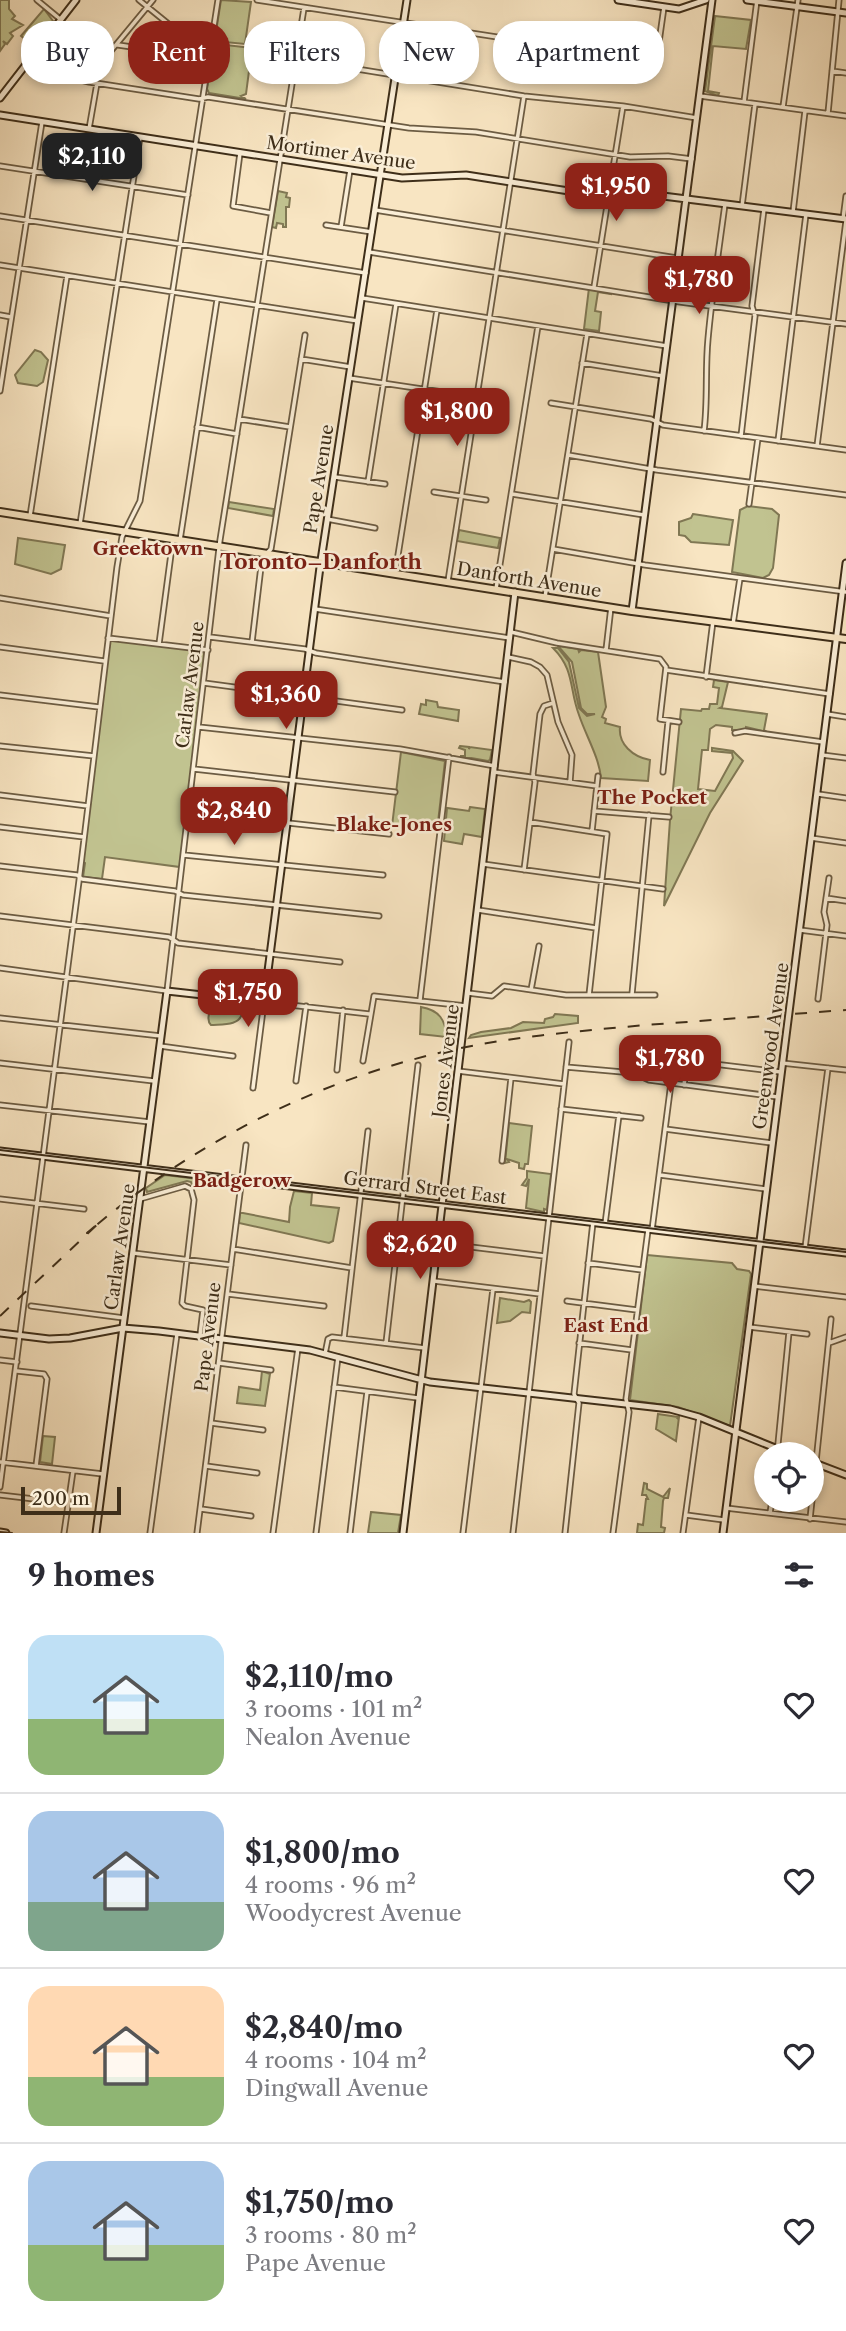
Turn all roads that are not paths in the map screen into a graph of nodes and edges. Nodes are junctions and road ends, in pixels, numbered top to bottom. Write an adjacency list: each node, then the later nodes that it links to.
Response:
1 (37, 0): 20 (street)
2 (76, 0): 20 (street)
3 (139, 0): 15 (street)
4 (153, 0): 15 (street)
5 (218, 0): 22 (street)
6 (257, 0): 17 (street)
7 (407, 0): 25 (street, Pape Avenue)
8 (618, 0): 16 (street)
9 (706, 0): 16 (street)
10 (712, 0): 40 (street)
11 (747, 0): 13 (street)
12 (839, 0): 18 (street)
13 (757, 1): 14 (street); 43 (street)
14 (798, 3): 18 (street); 46 (street)
15 (148, 6): 21 (street); 27 (street)
16 (664, 7): 26 (street)
17 (304, 8): 23 (street, Carlaw Avenue); 24 (street)
18 (837, 12): 19 (street); 31 (street)
19 (846, 13)
20 (60, 19)
21 (165, 21)
22 (215, 21)
23 (302, 21)
24 (397, 21)
25 (404, 21)
26 (479, 34)
27 (117, 45): 28 (street); 29 (street)
28 (128, 46)
29 (114, 49)
30 (21, 69): 41 (street)
31 (832, 71): 32 (street); 49 (street)
32 (846, 73)
33 (97, 84): 55 (street)
34 (104, 84): 42 (street)
35 (205, 84): 42 (street)
36 (292, 84): 47 (street, Carlaw Avenue)
37 (394, 84): 54 (street, Pape Avenue)
38 (450, 84): 39 (street)
39 (524, 96): 45 (street); 57 (street)
40 (700, 96): 43 (street); 52 (street)
41 (0, 97)
42 (203, 98): 47 (street); 58 (street)
43 (744, 102): 44 (street)
44 (755, 104): 46 (street); 74 (street)
45 (623, 106): 52 (street); 60 (street)
46 (783, 107): 48 (street)
47 (288, 109): 54 (street); 61 (street, Carlaw Avenue)
48 (806, 111): 49 (street); 77 (street)
49 (828, 113): 51 (street)
50 (0, 115): 53 (street, Mortimer Avenue)
51 (846, 116)
52 (697, 118): 62 (street)
53 (42, 122): 55 (street, Mortimer Avenue); 65 (street)
54 (388, 125): 57 (street); 66 (street, Pape Avenue)
55 (89, 129): 56 (street, Mortimer Avenue)
56 (140, 137): 58 (street, Mortimer Avenue); 68 (street)
57 (517, 138): 60 (street); 67 (street)
58 (195, 146): 59 (street, Mortimer Avenue); 69 (street)
59 (240, 153): 61 (street, Mortimer Avenue); 78 (street)
60 (615, 154): 62 (street); 71 (street)
61 (280, 159): 64 (street, Mortimer Avenue); 78 (street, Carlaw Avenue)
62 (692, 159): 72 (street)
63 (0, 166): 65 (street)
64 (350, 170): 66 (street, Mortimer Avenue); 84 (street)
65 (34, 171): 68 (street); 82 (street)
66 (381, 174): 67 (street, Mortimer Avenue); 76 (street, Pape Avenue)
67 (511, 182): 71 (street, Mortimer Avenue); 85 (street)
68 (132, 186): 69 (street); 87 (street)
69 (188, 195): 88 (street)
70 (846, 196): 81 (street)
71 (608, 197): 72 (street, Mortimer Avenue); 89 (street)
72 (686, 198): 73 (street, Mortimer Avenue); 92 (street)
73 (725, 204): 74 (street, Mortimer Avenue); 106 (street)
74 (742, 206): 75 (street, Mortimer Avenue)
75 (764, 209): 77 (street, Mortimer Avenue); 108 (street)
76 (375, 210): 85 (street); 86 (street, Pape Avenue)
77 (793, 212): 79 (street, Mortimer Avenue)
78 (271, 213): 91 (street, Carlaw Avenue)
79 (806, 214): 81 (street, Mortimer Avenue); 111 (street)
80 (0, 216): 82 (street)
81 (845, 220): 114 (street)
82 (26, 221): 87 (street); 94 (street)
83 (326, 225): 84 (street)
84 (341, 227): 86 (street)
85 (503, 230): 89 (street); 95 (street)
86 (372, 232): 90 (street, Pape Avenue)
87 (124, 236): 88 (street); 98 (street)
88 (180, 244): 91 (street); 100 (street)
89 (600, 246): 92 (street); 99 (street)
90 (369, 251): 95 (street); 96 (street, Pape Avenue)
91 (265, 258): 96 (street); 105 (street, Carlaw Avenue)
92 (678, 258): 103 (street)
93 (0, 265): 94 (street)
94 (19, 268): 97 (street); 110 (street)
95 (497, 272): 99 (street); 112 (street)
96 (366, 274): 101 (street, Pape Avenue)
97 (67, 276): 98 (street); 158 (street)
98 (117, 284): 100 (street); 160 (street)
99 (594, 287): 103 (street)
100 (173, 292): 102 (street); 162 (street)
101 (362, 298): 104 (street); 113 (street, Pape Avenue)
102 (217, 299): 105 (street); 134 (street)
103 (673, 300): 106 (street); 119 (street)
104 (396, 304): 107 (street); 125 (street)
105 (257, 305): 113 (street); 132 (street, Carlaw Avenue)
106 (712, 306): 108 (street); 136 (street)
107 (437, 310): 112 (street); 126 (street)
108 (753, 312): 111 (street); 138 (street)
109 (0, 315): 110 (street)
110 (11, 317): 127 (street)
111 (793, 317): 114 (street); 140 (street)
112 (490, 318): 116 (street); 128 (street)
113 (358, 321): 122 (street, Pape Avenue)
114 (833, 322): 115 (street); 141 (street)
115 (846, 324)
116 (538, 326): 117 (street); 150 (street)
117 (587, 334): 119 (street); 121 (street)
118 (305, 335): 120 (street)
119 (667, 346): 123 (street)
120 (301, 359): 122 (street); 135 (street)
121 (583, 363): 123 (street); 131 (street)
122 (351, 367): 124 (street, Pape Avenue)
123 (663, 376): 133 (street)
124 (349, 378): 125 (street); 145 (street, Pape Avenue)
125 (384, 383): 126 (street); 146 (street)
126 (424, 389): 128 (street); 170 (street)
127 (0, 391)
128 (477, 397): 129 (street); 152 (street)
129 (502, 401)
130 (551, 403): 131 (street)
131 (575, 407): 133 (street); 143 (street)
132 (239, 419): 135 (street); 137 (street, Carlaw Avenue)
133 (657, 423): 136 (street); 144 (street)
134 (197, 427): 137 (street); 163 (street)
135 (290, 427): 166 (street)
136 (704, 431): 138 (street)
137 (237, 434): 164 (street, Carlaw Avenue)
138 (741, 436): 139 (street)
139 (758, 438): 140 (street); 147 (street)
140 (778, 441): 141 (street)
141 (817, 446): 142 (street)
142 (846, 450)
143 (568, 455): 144 (street); 154 (street)
144 (651, 468): 147 (street); 157 (street)
145 (334, 477): 146 (street); 159 (street, Pape Avenue)
146 (368, 482): 148 (street)
147 (752, 482): 151 (street); 155 (street)
148 (385, 484)
149 (433, 492): 152 (street)
150 (512, 494): 154 (street); 173 (street)
151 (846, 495)
152 (461, 496): 153 (street); 172 (street)
153 (486, 500)
154 (560, 502): 157 (street); 165 (street)
155 (749, 504)
156 (0, 512): 158 (main road, Danforth Avenue)
157 (645, 515): 168 (street)
158 (30, 516): 160 (main road, Danforth Avenue)
159 (327, 519): 161 (street); 167 (street, Pape Avenue)
160 (80, 524): 162 (main road, Danforth Avenue)
161 (375, 528)
162 (124, 531): 163 (main road, Danforth Avenue); 181 (street)
163 (176, 539): 164 (main road, Danforth Avenue); 190 (street)
164 (220, 546): 166 (main road, Danforth Avenue); 185 (street, Carlaw Avenue)
165 (553, 549): 168 (street); 176 (street)
166 (268, 554): 167 (main road, Danforth Avenue); 189 (street)
167 (321, 562): 170 (main road, Danforth Avenue); 179 (street, Pape Avenue)
168 (639, 563): 171 (street); 180 (street)
169 (846, 564): 175 (street, Greenwood Avenue)
170 (395, 573): 172 (main road, Danforth Avenue)
171 (740, 578): 175 (street); 183 (street)
172 (448, 582): 173 (main road, Danforth Avenue)
173 (496, 589): 174 (main road, Danforth Avenue)
174 (515, 592): 176 (main road, Danforth Avenue); 184 (street, Jones Avenue)
175 (844, 592): 187 (street, Greenwood Avenue)
176 (545, 597): 178 (main road, Danforth Avenue)
177 (0, 598): 181 (street)
178 (611, 607): 180 (main road, Danforth Avenue); 194 (street)
179 (314, 609): 184 (street); 193 (street, Pape Avenue)
180 (632, 611): 182 (main road, Danforth Avenue)
181 (111, 616): 186 (street)
182 (713, 621): 183 (main road, Danforth Avenue); 198 (street)
183 (733, 624): 187 (main road, Danforth Avenue)
184 (510, 635): 194 (street); 195 (street, Jones Avenue)
185 (210, 637): 189 (street); 192 (street, Carlaw Avenue)
186 (108, 638): 190 (street); 196 (street)
187 (837, 638): 188 (main road, Danforth Avenue); 201 (street, Greenwood Avenue)
188 (846, 639)
189 (252, 642): 193 (street)
190 (159, 644): 192 (street)
191 (0, 647): 196 (street)
192 (208, 650): 200 (street, Carlaw Avenue)
193 (309, 651): 199 (street); 203 (street, Pape Avenue)
194 (606, 651): 197 (street)
195 (508, 657): 199 (street, Jones Avenue); 204 (street)
196 (104, 661): 205 (street)
197 (666, 670): 198 (street); 209 (street)
198 (706, 677): 201 (street)
199 (505, 682): 221 (street, Jones Avenue)
200 (204, 683): 203 (street); 211 (street, Carlaw Avenue)
201 (830, 694): 207 (street, Greenwood Avenue)
202 (0, 695): 205 (street)
203 (303, 695): 206 (street); 213 (street, Pape Avenue)
204 (553, 703): 224 (street); 226 (street)
205 (100, 708): 217 (street)
206 (402, 710)
207 (827, 714): 208 (street); 214 (street, Greenwood Avenue)
208 (846, 717)
209 (668, 722): 210 (street); 222 (street)
210 (679, 722)
211 (199, 727): 213 (street); 220 (street, Carlaw Avenue)
212 (735, 733): 214 (street)
213 (298, 738): 218 (street); 225 (street, Pape Avenue)
214 (824, 742): 216 (street, Greenwood Avenue)
215 (0, 746): 217 (street)
216 (822, 755): 219 (street); 230 (street, Greenwood Avenue)
217 (94, 756): 232 (street)
218 (449, 757): 221 (street); 281 (street)
219 (846, 758)
220 (194, 769): 225 (street); 234 (street, Carlaw Avenue)
221 (494, 769): 224 (street); 246 (street, Jones Avenue)
222 (663, 772)
223 (598, 776): 227 (street)
224 (534, 777): 226 (street); 237 (street)
225 (292, 781): 228 (street); 238 (street, Pape Avenue)
226 (569, 782): 227 (street)
227 (597, 786): 233 (street)
228 (395, 792)
229 (0, 794): 232 (street)
230 (817, 794): 231 (street); 243 (street, Greenwood Avenue)
231 (846, 798)
232 (88, 806): 242 (street)
233 (594, 811): 235 (street); 240 (street)
234 (189, 812): 238 (street); 245 (street, Carlaw Avenue)
235 (649, 815): 236 (street); 254 (street)
236 (669, 817)
237 (530, 822): 240 (street); 249 (street)
238 (287, 823): 241 (street); 247 (street, Pape Avenue)
239 (0, 827): 242 (street)
240 (592, 831): 253 (street)
241 (389, 834)
242 (84, 837): 251 (street)
243 (811, 838): 244 (street); 265 (street, Greenwood Avenue)
244 (846, 843)
245 (184, 855): 247 (street); 256 (street, Carlaw Avenue)
246 (483, 864): 249 (street); 260 (street, Jones Avenue)
247 (282, 865): 250 (street); 259 (street, Pape Avenue)
248 (0, 866): 251 (street)
249 (524, 870): 253 (street)
250 (383, 875)
251 (79, 877): 256 (street); 263 (street)
252 (829, 878): 257 (street)
253 (602, 882): 254 (street); 264 (street)
254 (643, 887): 255 (street); 277 (street)
255 (663, 890)
256 (180, 894): 259 (street); 268 (street, Carlaw Avenue)
257 (826, 898): 258 (street); 266 (street)
258 (846, 901)
259 (276, 905): 262 (street); 270 (street, Pape Avenue)
260 (478, 910): 264 (street); 276 (street, Jones Avenue)
261 (0, 915): 263 (street)
262 (379, 916)
263 (74, 925): 268 (street); 273 (street)
264 (596, 928): 278 (street)
265 (800, 930): 266 (street); 295 (street, Greenwood Avenue)
266 (826, 933): 267 (street); 280 (street)
267 (846, 936)
268 (174, 941): 270 (street); 275 (street, Carlaw Avenue)
269 (539, 946): 274 (street)
270 (270, 953): 271 (street); 282 (street, Pape Avenue)
271 (340, 962)
272 (0, 968): 273 (street)
273 (66, 976): 275 (street); 288 (street)
274 (531, 990): 276 (street); 278 (street)
275 (167, 991): 282 (street); 289 (street, Carlaw Avenue)
276 (468, 993): 284 (street, Jones Avenue)
277 (632, 994): 278 (street); 279 (street)
278 (589, 995)
279 (655, 995)
280 (818, 999)
281 (420, 1000): 284 (street); 286 (street)
282 (264, 1002): 283 (street); 310 (street, Pape Avenue)
283 (306, 1006): 285 (street); 305 (street)
284 (466, 1006): 302 (street, Jones Avenue)
285 (344, 1010): 286 (street); 300 (street)
286 (369, 1014): 293 (street)
287 (0, 1018): 288 (street)
288 (60, 1025): 289 (street); 299 (street)
289 (161, 1036): 291 (street, Carlaw Avenue)
290 (569, 1042): 297 (street)
291 (160, 1046): 292 (street); 306 (street, Carlaw Avenue)
292 (233, 1056)
293 (363, 1060)
294 (0, 1063): 299 (street)
295 (782, 1063): 298 (street); 303 (street, Greenwood Avenue)
296 (418, 1065): 332 (street)
297 (566, 1067): 307 (street); 308 (street)
298 (828, 1068): 301 (street); 342 (street)
299 (54, 1069): 306 (street); 314 (street)
300 (337, 1070)
301 (846, 1070)
302 (458, 1071): 304 (street); 334 (street, Jones Avenue)
303 (781, 1072): 309 (street); 311 (street, Greenwood Avenue)
304 (511, 1078): 308 (street); 324 (street)
305 (296, 1081)
306 (155, 1082): 317 (street, Carlaw Avenue)
307 (671, 1083): 309 (street); 318 (street)
308 (564, 1084): 313 (street)
309 (684, 1085): 311 (street)
310 (253, 1088)
311 (778, 1097): 320 (street, Greenwood Avenue)
312 (0, 1105): 314 (street)
313 (561, 1109): 315 (street); 336 (street)
314 (49, 1111): 317 (street); 323 (street)
315 (619, 1115): 316 (street); 338 (street)
316 (641, 1118)
317 (150, 1122): 325 (street, Carlaw Avenue)
318 (665, 1129): 320 (street); 326 (street)
319 (368, 1131): 329 (street)
320 (772, 1143): 328 (street, Greenwood Avenue)
321 (246, 1145): 327 (street, Pape Avenue)
322 (0, 1151): 323 (street, Gerrard Street East)
323 (43, 1156): 325 (street, Gerrard Street East); 333 (street)
324 (502, 1161)
325 (145, 1168): 327 (street, Gerrard Street East); 331 (street, Carlaw Avenue)
326 (660, 1175): 328 (street); 339 (street)
327 (242, 1180): 329 (street, Gerrard Street East); 343 (street, Pape Avenue)
328 (766, 1189): 340 (street, Greenwood Avenue)
329 (361, 1195): 332 (street, Gerrard Street East); 350 (street)
330 (0, 1199): 333 (street)
331 (140, 1199): 345 (street, Carlaw Avenue); 347 (street)
332 (402, 1199): 334 (street, Gerrard Street East); 376 (street)
333 (37, 1204): 335 (street); 372 (street)
334 (443, 1204): 336 (street, Gerrard Street East); 341 (street, Jones Avenue)
335 (84, 1209)
336 (549, 1217): 337 (street, Gerrard Street East); 346 (street)
337 (593, 1222): 338 (street, Gerrard Street East); 348 (street)
338 (605, 1224): 339 (street, Gerrard Street East)
339 (650, 1229): 340 (street, Gerrard Street East); 351 (street)
340 (760, 1243): 342 (street, Gerrard Street East); 353 (street, Greenwood Avenue)
341 (438, 1244): 346 (street); 352 (street, Jones Avenue)
342 (805, 1248): 344 (street, Gerrard Street East)
343 (233, 1249): 349 (street, Pape Avenue); 350 (street)
344 (846, 1252)
345 (133, 1253): 347 (street); 363 (street, Carlaw Avenue)
346 (545, 1256): 356 (street)
347 (187, 1259): 349 (street); 371 (street)
348 (588, 1264): 351 (street); 359 (street)
349 (231, 1265): 355 (street, Pape Avenue)
350 (352, 1268): 375 (street)
351 (643, 1270): 362 (street)
352 (434, 1281): 354 (street); 380 (street, Jones Avenue)
353 (754, 1286): 357 (street); 365 (street, Greenwood Avenue)
354 (493, 1289): 356 (street); 391 (street)
355 (228, 1294): 361 (street); 374 (street, Pape Avenue)
356 (540, 1294): 393 (street)
357 (846, 1297)
358 (567, 1301): 359 (street)
359 (584, 1303): 362 (street); 377 (street)
360 (31, 1306): 363 (street)
361 (324, 1306)
362 (637, 1310): 381 (street)
363 (124, 1318): 366 (street, Carlaw Avenue)
364 (831, 1319): 378 (street)
365 (749, 1327): 367 (street); 400 (street, Greenwood Avenue)
366 (123, 1328): 368 (street); 372 (street); 410 (street, Carlaw Avenue)
367 (789, 1332): 370 (street); 402 (street)
368 (177, 1333): 371 (street); 428 (street)
369 (0, 1334): 372 (street)
370 (807, 1334)
371 (200, 1335): 374 (street)
372 (19, 1337): 385 (street)
373 (846, 1337): 378 (street)
374 (223, 1338): 379 (street); 386 (street, Pape Avenue)
375 (344, 1338): 376 (street); 382 (street)
376 (386, 1343): 380 (street)
377 (579, 1343): 381 (street); 395 (street)
378 (829, 1343): 403 (street)
379 (298, 1348): 382 (street); 430 (street)
380 (425, 1348): 389 (street, Jones Avenue)
381 (632, 1350): 396 (street)
382 (326, 1354): 383 (street)
383 (338, 1357): 389 (street); 390 (street)
384 (0, 1360): 385 (street)
385 (17, 1362): 388 (street)
386 (219, 1363): 387 (street); 398 (street, Pape Avenue)
387 (271, 1370)
388 (16, 1371): 404 (street); 405 (street)
389 (422, 1380): 391 (street); 394 (street, Jones Avenue)
390 (334, 1387): 392 (street); 431 (street)
391 (481, 1388): 393 (street); 434 (street)
392 (368, 1392): 394 (street); 432 (street)
393 (529, 1394): 395 (street); 435 (street)
394 (419, 1398): 433 (street, Jones Avenue)
395 (576, 1399): 396 (street); 436 (street)
396 (628, 1405): 397 (street); 437 (street)
397 (698, 1417): 400 (street); 419 (street)
398 (211, 1423): 399 (street); 406 (street, Pape Avenue)
399 (263, 1430)
400 (735, 1433): 401 (street); 415 (street, Greenwood Avenue)
401 (755, 1442)
402 (778, 1442)
403 (817, 1442)
404 (2, 1462): 405 (street); 412 (street)
405 (36, 1466): 408 (street)
406 (206, 1466): 409 (street); 416 (street, Pape Avenue)
407 (824, 1467): 411 (street)
408 (73, 1471): 410 (street); 414 (street)
409 (257, 1473)
410 (103, 1475): 427 (street, Carlaw Avenue)
411 (846, 1475)
412 (0, 1487)
413 (0, 1494): 414 (street)
414 (68, 1503): 426 (street)
415 (726, 1508): 418 (street); 422 (street, Greenwood Avenue)
416 (200, 1509): 420 (street); 429 (street, Pape Avenue)
417 (810, 1512): 421 (street)
418 (770, 1513): 421 (street)
419 (686, 1515): 422 (street); 438 (street)
420 (251, 1516)
421 (810, 1518): 423 (street)
422 (724, 1520): 439 (street, Greenwood Avenue)
423 (846, 1522)
424 (0, 1532): 425 (street)
425 (6, 1533)
426 (64, 1533)
427 (96, 1533)
428 (150, 1533)
429 (197, 1533)
430 (273, 1533)
431 (316, 1533)
432 (350, 1533)
433 (403, 1533)
434 (463, 1533)
435 (513, 1533)
436 (565, 1533)
437 (613, 1533)
438 (683, 1533)
439 (723, 1533)

